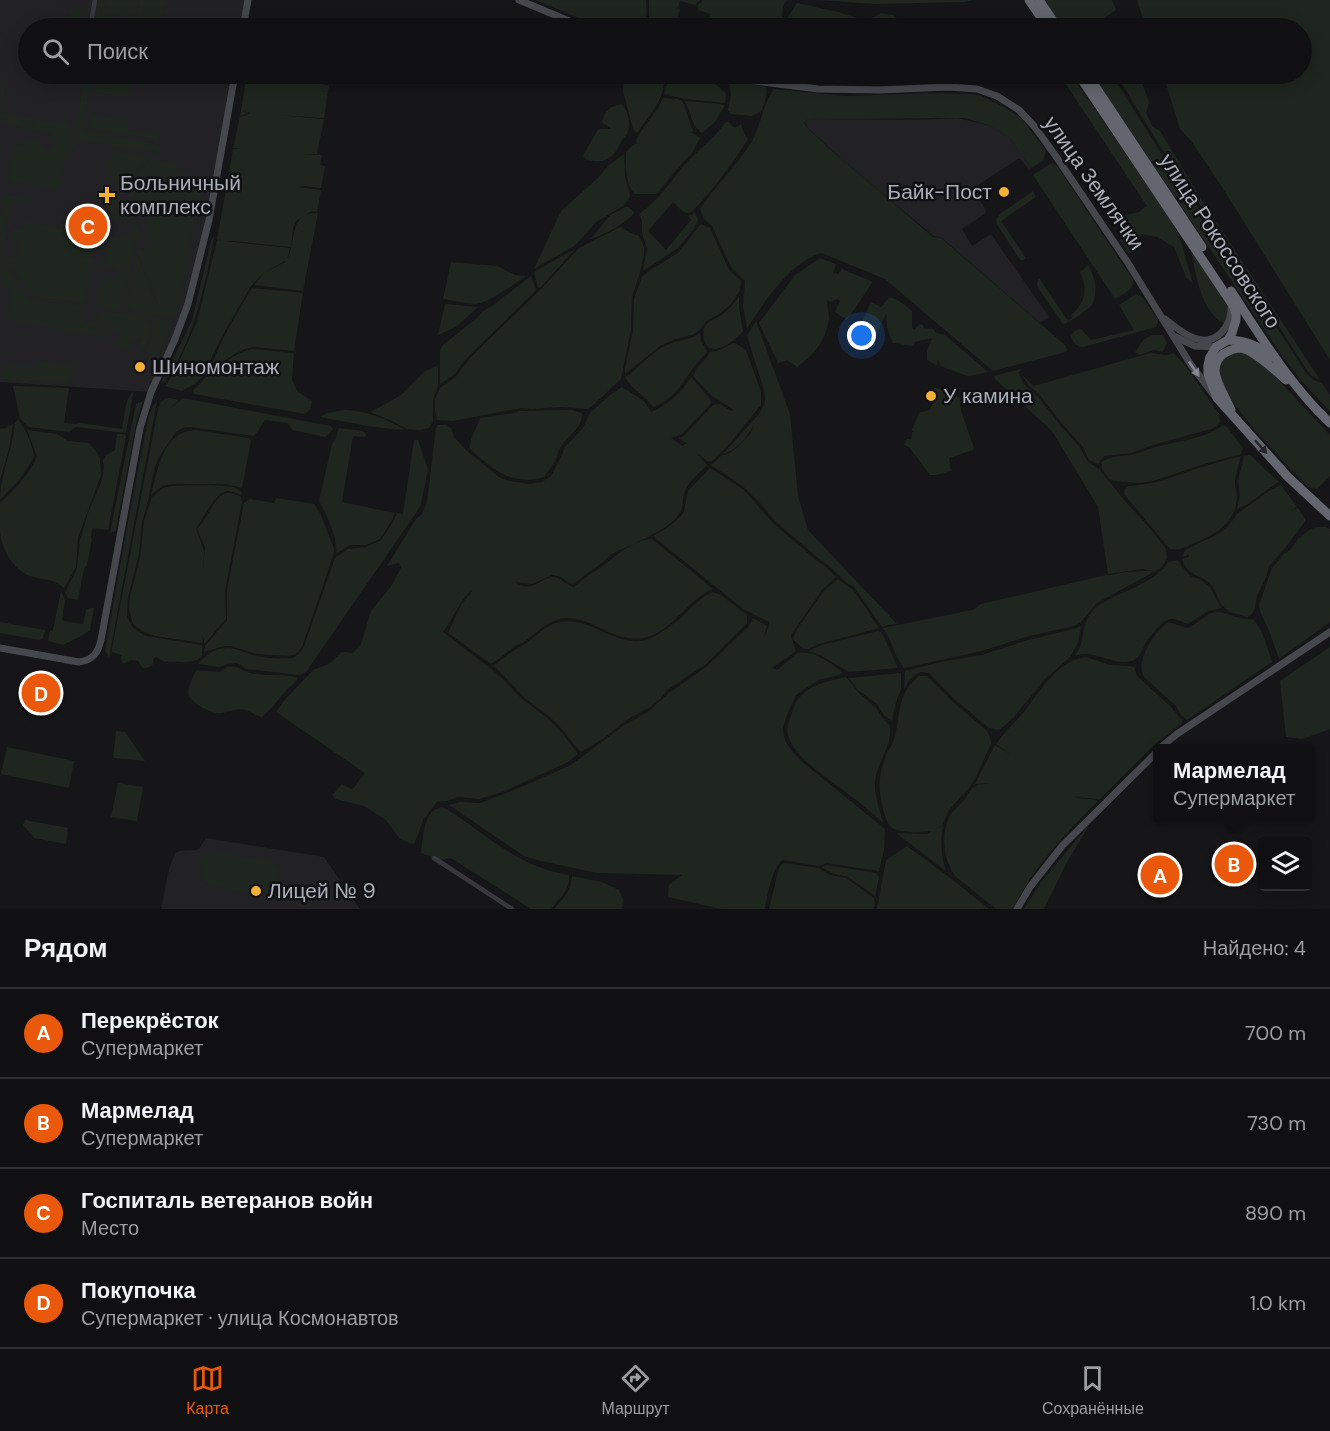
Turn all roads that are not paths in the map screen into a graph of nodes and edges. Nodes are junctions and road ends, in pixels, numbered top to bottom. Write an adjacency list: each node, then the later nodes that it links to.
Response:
1 (95, 0): 6 (street)
2 (248, 0): 7 (main road)
3 (519, 0): 8 (main road)
4 (1029, 0): 9 (highway)
5 (1039, 0): 10 (highway)
6 (92, 18)
7 (245, 18)
8 (562, 18)
9 (1041, 18)
10 (1051, 18)
11 (233, 84): 27 (main road)
12 (778, 84): 16 (main road, улица Землячки)
13 (1085, 84): 15 (highway, улица Рокоссовского)
14 (1094, 84): 20 (highway, улица Рокоссовского)
15 (1230, 300): 16 (main road); 18 (highway)
16 (1161, 315): 17 (main road, улица Землячки)
17 (1175, 336): 19 (main road); 22 (main road, улица Землячки, one-way to 22)
18 (1228, 340): 19 (highway); 20 (highway)
19 (1216, 347): 22 (highway)
20 (1278, 362): 21 (highway, улица Рокоссовского)
21 (1301, 393): 23 (highway); 24 (highway, улица Рокоссовского)
22 (1217, 398): 23 (highway, улица Землячки)
23 (1234, 417): 25 (highway, улица Землячки, one-way to 25)
24 (1330, 423)
25 (1330, 516)
26 (1330, 632): 28 (main road)
27 (0, 648)
28 (1166, 744)
29 (1153, 756): 32 (main road)
30 (434, 858): 31 (street)
31 (512, 909)
32 (1017, 909)

